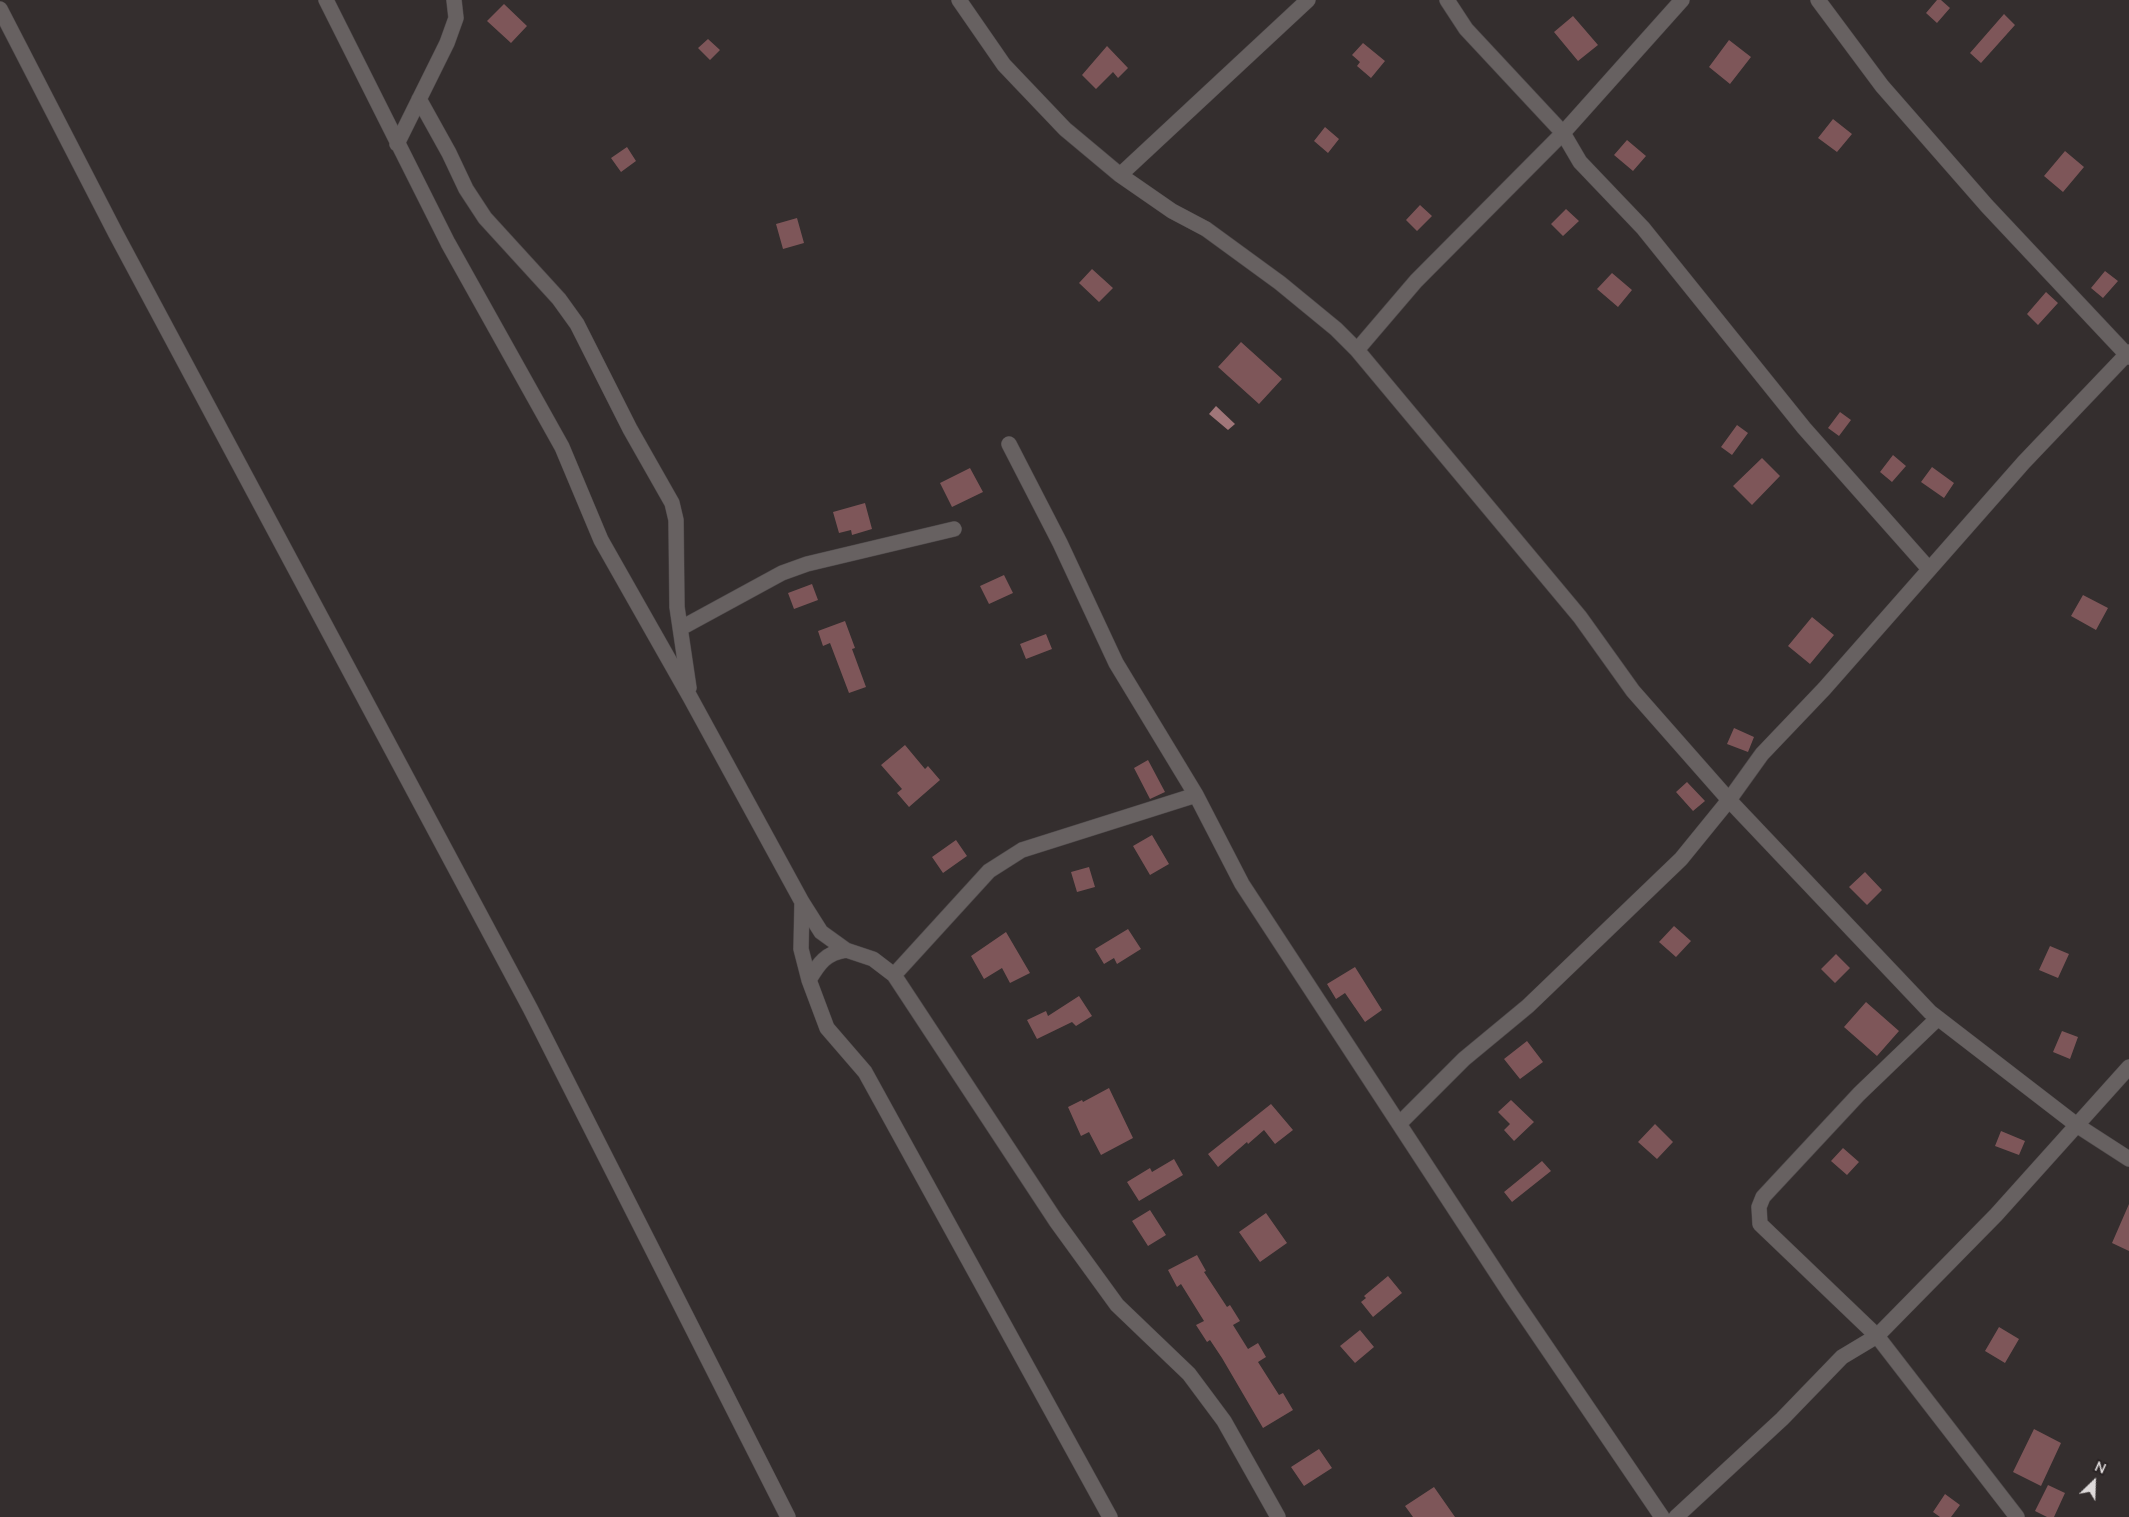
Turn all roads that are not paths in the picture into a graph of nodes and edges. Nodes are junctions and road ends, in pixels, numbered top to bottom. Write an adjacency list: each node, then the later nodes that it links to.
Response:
1 (326, 0): 11 (street)
2 (454, 0): 9 (street)
3 (959, 0): 12 (street)
4 (1308, 0): 12 (street)
5 (1447, 0): 10 (street)
6 (1682, 0): 10 (street)
7 (1818, 0): 14 (street)
8 (0, 9): 32 (street)
9 (419, 99): 11 (street); 18 (street)
10 (1563, 133): 13 (street); 17 (street)
11 (397, 144): 19 (street)
12 (1120, 176): 13 (street)
13 (1357, 350): 21 (street)
14 (2128, 355): 17 (street)
15 (1009, 444): 20 (street)
16 (954, 529): 18 (street)
17 (1929, 570): 21 (street)
18 (680, 628): 19 (street)
19 (690, 697): 22 (street)
20 (1196, 795): 24 (street); 28 (street)
21 (1728, 800): 26 (street); 28 (street)
22 (802, 902): 23 (street); 25 (street)
23 (846, 950): 24 (street); 25 (street)
24 (894, 975): 34 (street)
25 (809, 980): 33 (street)
26 (1938, 1018): 29 (street); 31 (street)
27 (2129, 1067): 29 (street)
28 (1400, 1124): 35 (street)
29 (2078, 1126): 30 (street); 31 (street)
30 (2129, 1159)
31 (1877, 1336): 36 (street); 37 (street)
32 (788, 1517)
33 (1110, 1517)
34 (1278, 1517)
35 (1662, 1517)
36 (1676, 1517)
37 (2016, 1517)

